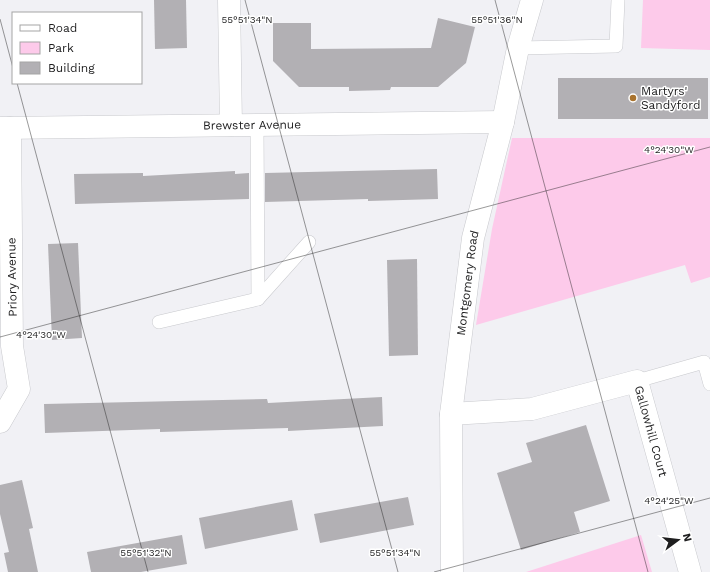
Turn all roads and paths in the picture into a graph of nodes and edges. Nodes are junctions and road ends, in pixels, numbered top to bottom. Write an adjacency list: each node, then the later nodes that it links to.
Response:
1 (230, 0): 6 (street)
2 (532, 0): 4 (street, Montgomery Road)
3 (618, 0): 4 (lane)
4 (518, 48): 5 (street, Montgomery Road)
5 (503, 122): 7 (street, Brewster Avenue); 14 (street, Montgomery Road)
6 (231, 125): 7 (street, Brewster Avenue); 8 (street, Brewster Avenue)
7 (257, 125): 10 (lane)
8 (5, 128): 15 (street, Priory Avenue)
9 (309, 242): 10 (lane)
10 (258, 298): 11 (lane)
11 (159, 322)
12 (637, 381): 13 (lane); 14 (street, Gallowhill Court); 17 (street, Gallowhill Court)
13 (710, 384)
14 (451, 414): 16 (street, Montgomery Road)
15 (0, 422)
16 (448, 571)
17 (690, 572)

